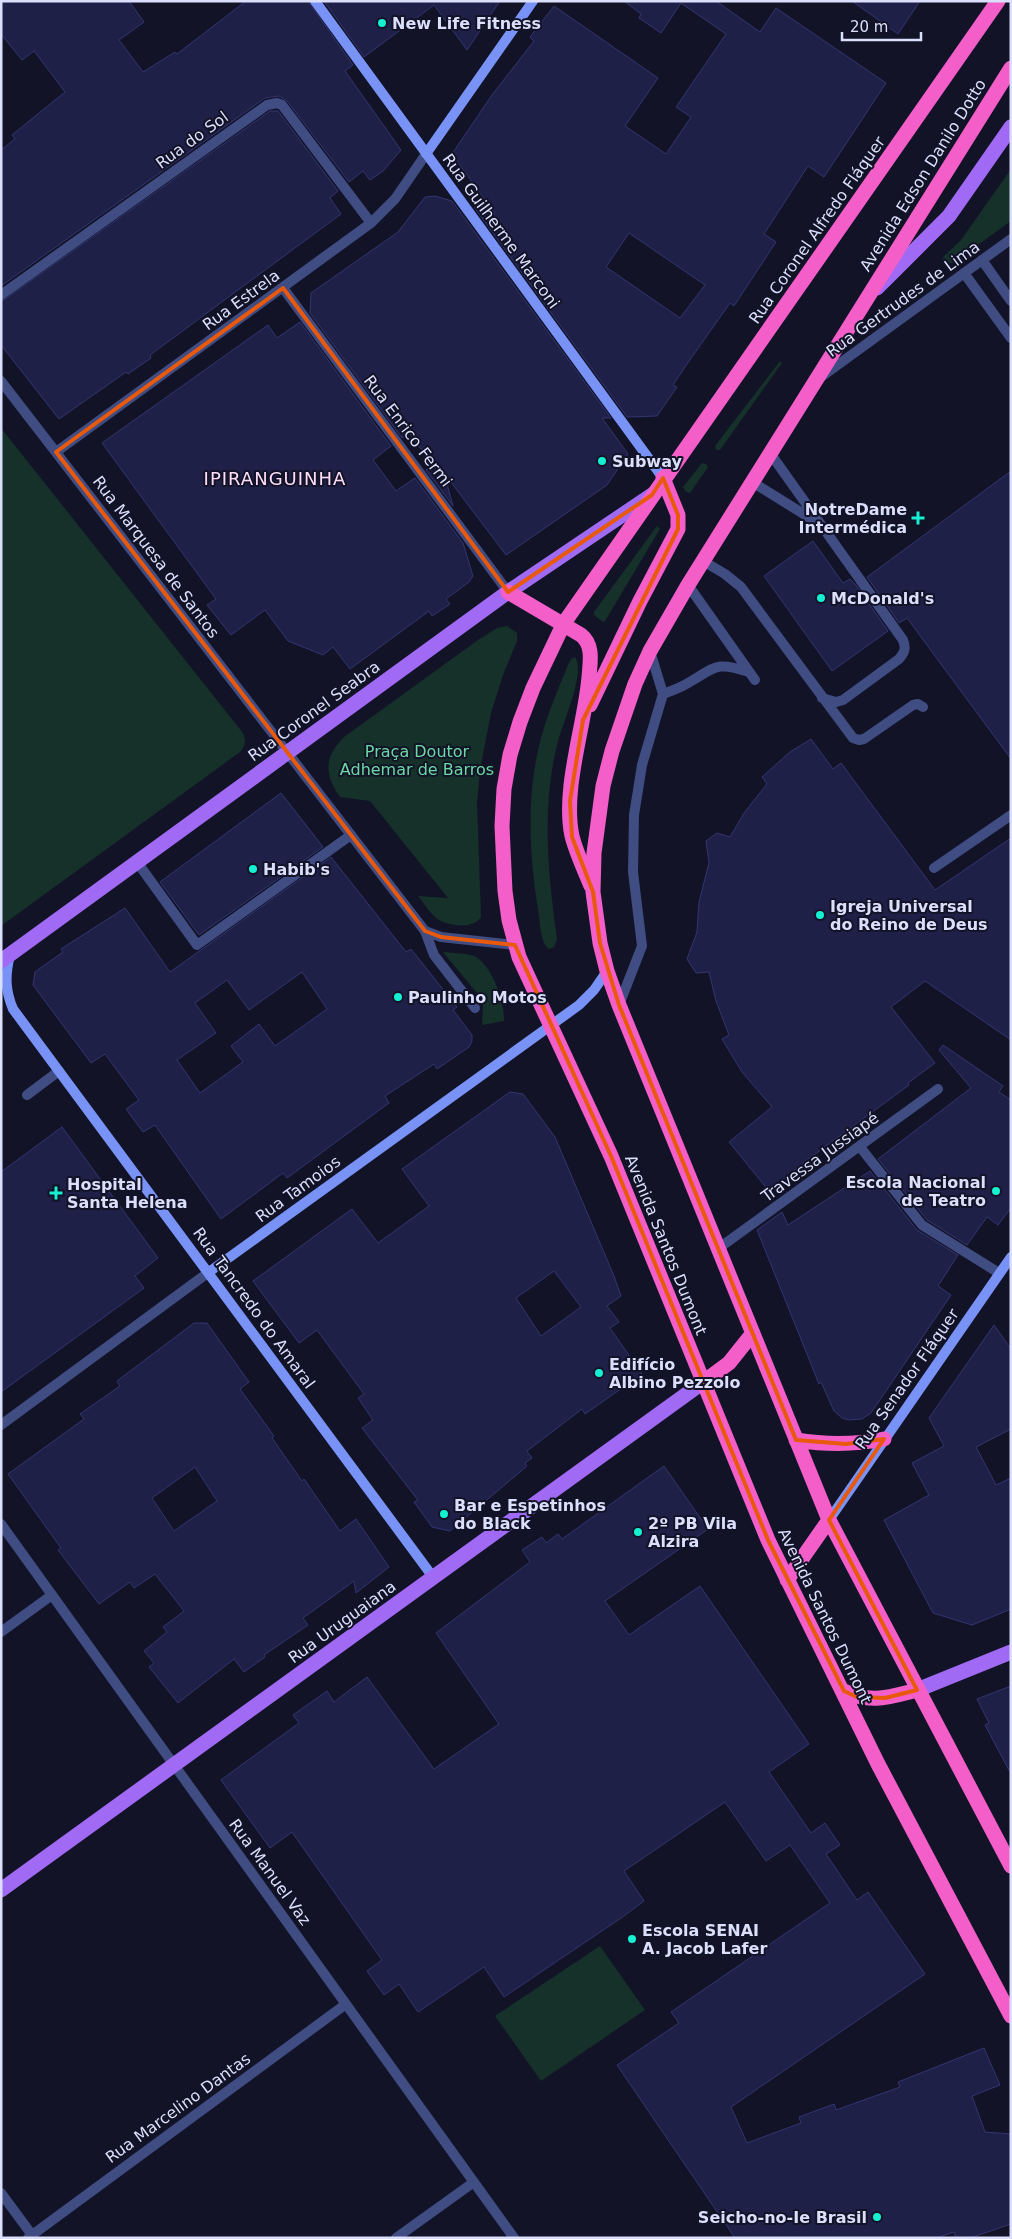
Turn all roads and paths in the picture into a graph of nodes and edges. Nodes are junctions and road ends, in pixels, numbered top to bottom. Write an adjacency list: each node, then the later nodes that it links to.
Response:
1 (314, 1): 6 (street, Rua Guilherme Marconi)
2 (532, 1): 6 (street)
3 (998, 1): 20 (highway, Rua Coronel Alfredo Fláquer)
4 (1011, 68): 13 (highway, Avenida Edson Danilo Dotto)
5 (1011, 126): 13 (main road)
6 (426, 154): 7 (street, Rua Estrela); 20 (street, Rua Guilherme Marconi)
7 (371, 223): 11 (street, Rua Estrela); 12 (street, Rua do Sol)
8 (1011, 239): 9 (street, Rua Gertrudes de Lima)
9 (982, 260): 10 (street, Rua Gertrudes de Lima); 14 (street)
10 (964, 273): 15 (street); 17 (street, Rua Gertrudes de Lima)
11 (283, 288): 18 (street, Rua Estrela); 26 (street, Rua Enrico Fermi)
12 (1, 295)
13 (865, 300): 17 (highway)
14 (1011, 301)
15 (1011, 338)
16 (1, 380): 18 (street, Rua Marquesa de Santos)
17 (813, 384): 19 (highway)
18 (56, 452): 33 (street, Rua Marquesa de Santos)
19 (770, 453): 21 (highway); 23 (street)
20 (663, 478): 22 (highway, Avenida Santos Dumont); 32 (highway)
21 (752, 482): 23 (street); 24 (highway)
22 (652, 495): 26 (main road, Rua Coronel Seabra); 27 (highway, Avenida Santos Dumont)
23 (820, 524): 30 (street)
24 (703, 561): 25 (highway); 30 (street)
25 (688, 585): 28 (highway); 29 (street)
26 (508, 592): 27 (highway); 33 (main road, Rua Coronel Seabra)
27 (564, 623): 32 (highway); 40 (highway, Avenida Santos Dumont)
28 (650, 651): 29 (street); 38 (highway)
29 (663, 694): 44 (street)
30 (822, 698): 31 (street)
31 (923, 707)
32 (583, 720): 38 (highway)
33 (287, 753): 35 (street); 36 (main road, Rua Coronel Seabra)
34 (1011, 815): 37 (street)
35 (351, 835): 36 (street); 39 (street)
36 (137, 862): 41 (main road, Rua Coronel Seabra)
37 (934, 868)
38 (593, 892): 42 (highway)
39 (426, 931): 40 (street); 45 (street)
40 (515, 945): 47 (highway, Avenida Santos Dumont)
41 (6, 958): 46 (street, Rua Tancredo do Amaral)
42 (607, 971): 44 (highway); 47 (street, Rua Tamoios)
43 (1, 1002): 46 (street, Rua Tancredo do Amaral)
44 (619, 1005): 52 (highway)
45 (475, 1008)
46 (13, 1009): 48 (street, Rua Tancredo do Amaral)
47 (550, 1026): 54 (street, Rua Tamoios); 57 (highway, Avenida Santos Dumont)
48 (59, 1071): 50 (street); 54 (street, Rua Tancredo do Amaral)
49 (938, 1089): 51 (street, Travessa Jussiapé)
50 (27, 1095)
51 (860, 1147): 52 (street, Travessa Jussiapé); 55 (street)
52 (718, 1248): 56 (highway)
53 (1011, 1257): 55 (street, Rua Senador Fláquer)
54 (209, 1272): 58 (street, Rua Tamoios); 63 (street, Rua Tancredo do Amaral)
55 (999, 1273): 59 (street, Rua Senador Fláquer)
56 (753, 1334): 57 (highway); 60 (highway)
57 (702, 1383): 63 (main road, Rua Uruguaiana); 64 (highway, Avenida Santos Dumont)
58 (1, 1425)
59 (884, 1439): 60 (highway); 61 (street, Rua Senador Fláquer)
60 (796, 1440): 61 (highway)
61 (829, 1520): 64 (highway); 68 (highway)
62 (1, 1524): 65 (street, Rua Manuel Vaz)
63 (433, 1577): 70 (main road, Rua Uruguaiana)
64 (787, 1580): 69 (highway, Avenida Santos Dumont)
65 (52, 1595): 66 (street); 70 (street, Rua Manuel Vaz)
66 (2, 1632)
67 (1011, 1652): 68 (main road)
68 (917, 1690): 69 (highway); 71 (highway)
69 (844, 1691): 74 (highway, Avenida Santos Dumont)
70 (175, 1764): 72 (main road, Rua Uruguaiana); 73 (street, Rua Manuel Vaz)
71 (1011, 1866)
72 (1, 1890)
73 (346, 2004): 75 (street, Rua Manuel Vaz); 77 (street, Rua Marcelino Dantas)
74 (1011, 2016)
75 (474, 2182): 78 (street); 79 (street, Rua Manuel Vaz)
76 (1, 2193): 77 (street)
77 (30, 2236)
78 (396, 2238)
79 (514, 2238)

